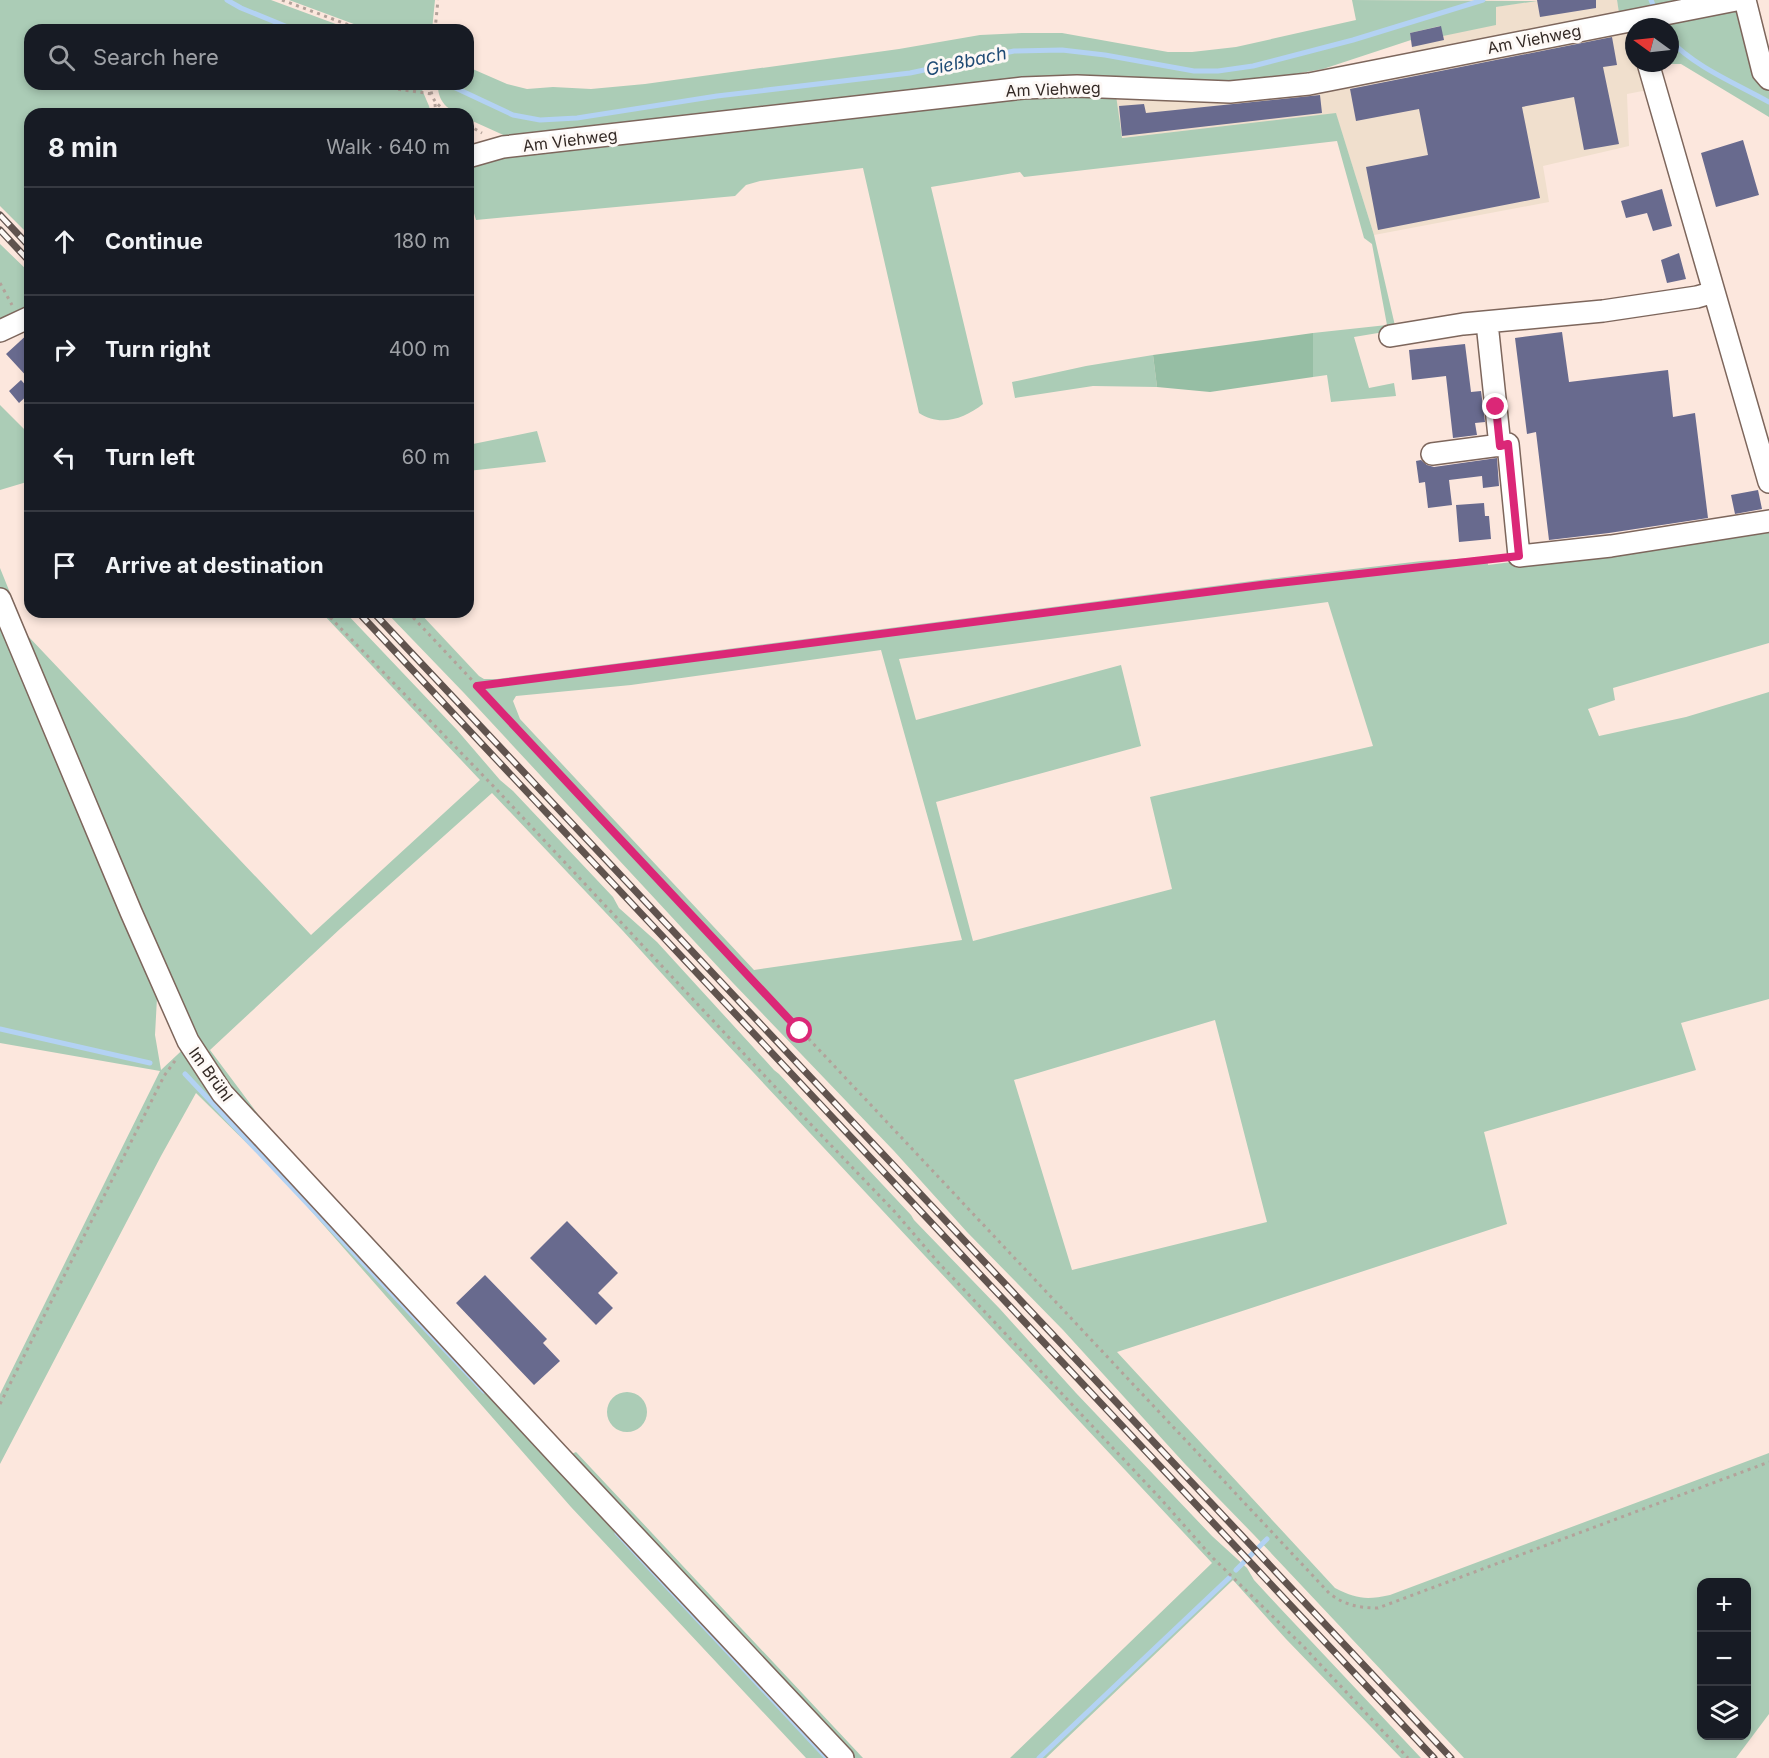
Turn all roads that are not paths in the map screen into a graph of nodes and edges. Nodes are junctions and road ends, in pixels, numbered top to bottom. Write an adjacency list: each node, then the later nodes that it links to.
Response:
1 (1736, 0): 3 (street, Am Viehweg)
2 (1745, 0): 6 (street)
3 (1653, 18)
4 (1625, 23): 7 (street, Am Viehweg)
5 (1651, 72): 8 (street)
6 (1769, 79)
7 (474, 155)
8 (1714, 292): 10 (street); 15 (street)
9 (24, 320): 11 (street)
10 (1487, 323): 12 (street); 13 (street)
11 (0, 331)
12 (1390, 336)
13 (1500, 446): 14 (street); 16 (street)
14 (1432, 454)
15 (1769, 482)
16 (1769, 521)
17 (0, 599): 18 (street, Im Brühl)
18 (843, 1758)

